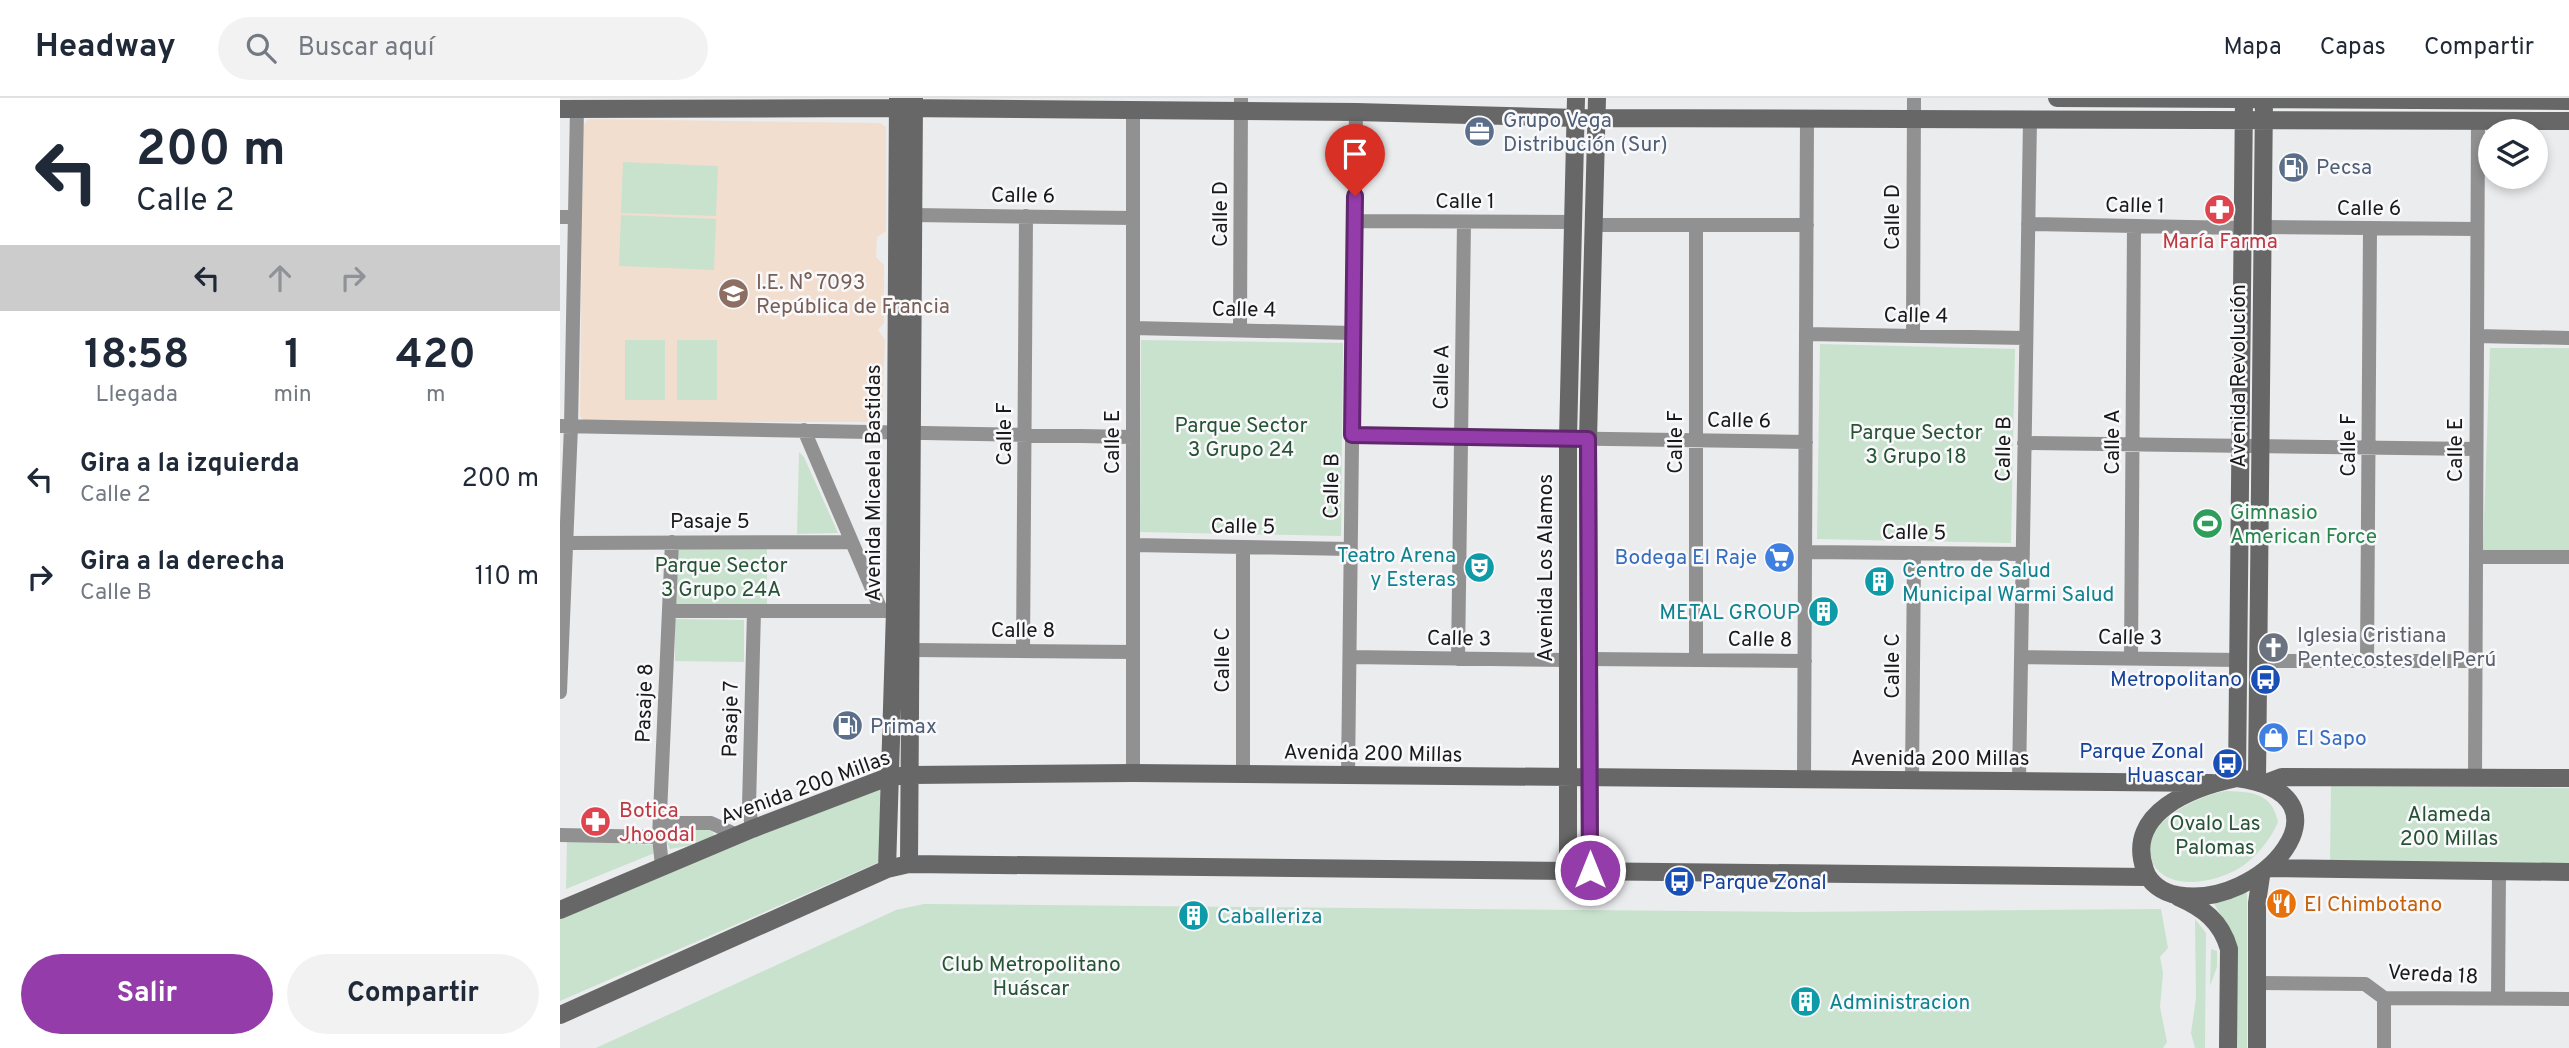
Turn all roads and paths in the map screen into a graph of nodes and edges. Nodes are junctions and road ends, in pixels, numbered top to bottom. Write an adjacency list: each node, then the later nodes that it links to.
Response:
1 (1576, 98): 15 (street, Avenida Los Alamos)
2 (1597, 98): 16 (street, Avenida Los Alamos)
3 (1914, 98): 18 (street, Calle D)
4 (2057, 98): 5 (street)
5 (2137, 98): 6 (street)
6 (2244, 99): 7 (street); 20 (street, Avenida Revolución)
7 (2264, 99): 8 (street); 21 (street, Avenida Revolución)
8 (2373, 99): 9 (street)
9 (2569, 101)
10 (906, 103): 12 (street); 13 (street); 25 (street, Avenida Micaela Bastidas); 52 (street, Avenida Micaela Bastidas)
11 (1241, 105): 13 (street); 14 (street); 43 (street, Calle D)
12 (568, 109): 27 (street)
13 (1133, 111): 29 (street, Calle E)
14 (1356, 112): 15 (street); 30 (street, Calle B)
15 (1577, 118): 16 (street); 32 (street, Avenida Los Alamos)
16 (1596, 118): 17 (street); 34 (street, Avenida Los Alamos)
17 (1807, 119): 18 (street); 35 (street)
18 (1914, 120): 19 (street); 46 (street, Calle D)
19 (2030, 120): 20 (street); 33 (street, Calle B)
20 (2244, 120): 21 (street); 38 (street, Avenida Revolución)
21 (2264, 120): 24 (street); 39 (street, Avenida Revolución)
22 (2548, 121): 23 (street)
23 (2569, 121)
24 (2478, 122): 41 (street, Calle E)
25 (912, 215): 26 (street, Calle 6); 52 (street, Avenida Micaela Bastidas)
26 (1026, 216): 29 (street, Calle 6); 53 (street, Calle F)
27 (575, 217): 28 (street); 50 (street)
28 (560, 218)
29 (1133, 218): 42 (street, Calle E)
30 (1355, 221): 31 (street, Calle 1); 44 (street, Calle B)
31 (1464, 222): 32 (street, Calle 1); 56 (street, Calle A)
32 (1575, 222): 57 (street, Avenida Los Alamos)
33 (2028, 224): 37 (street, Calle 1); 48 (street, Calle B)
34 (1595, 225): 36 (street); 58 (street, Avenida Los Alamos)
35 (1807, 225): 36 (street); 45 (street)
36 (1696, 226): 59 (street, Calle F)
37 (2134, 226): 38 (street, Calle 1); 62 (street, Calle A)
38 (2241, 228): 63 (street, Avenida Revolución)
39 (2261, 228): 40 (street, Calle 6); 64 (street, Avenida Revolución)
40 (2370, 228): 41 (street, Calle 6); 65 (street, Calle F)
41 (2477, 229): 47 (street, Calle E)
42 (1133, 328): 43 (street, Calle 4); 55 (street, Calle E)
43 (1240, 330): 44 (street, Calle 4)
44 (1353, 333): 54 (street, Calle B)
45 (1806, 334): 46 (street, Calle 4); 60 (street)
46 (1913, 336): 48 (street, Calle 4)
47 (2477, 336): 49 (street); 66 (street, Calle E)
48 (2026, 338): 61 (street, Calle B)
49 (2569, 338)
50 (565, 426): 51 (street); 69 (street)
51 (804, 430): 52 (street); 68 (street)
52 (904, 433): 53 (street); 78 (street, Avenida Micaela Bastidas); 81 (street, Avenida Micaela Bastidas)
53 (1025, 435): 55 (street); 82 (street, Calle F)
54 (1352, 435): 56 (street, Calle 6); 72 (street, Calle B)
55 (1133, 437): 70 (street, Calle E)
56 (1461, 437): 57 (street, Calle 6); 86 (street, Calle A)
57 (1568, 439): 58 (street, Calle 6); 90 (street, Avenida Los Alamos)
58 (1588, 439): 59 (street, Calle 6); 87 (street, Avenida Los Alamos)
59 (1696, 441): 60 (street, Calle 6); 88 (street, Calle F)
60 (1805, 442): 73 (street)
61 (2024, 443): 62 (street); 75 (street, Calle B)
62 (2133, 444): 63 (street); 89 (street, Calle A)
63 (2239, 446): 64 (street); 91 (street, Avenida Revolución)
64 (2260, 446): 65 (street); 93 (street, Avenida Revolución)
65 (2370, 447): 66 (street); 94 (street, Calle F)
66 (2476, 449): 76 (street, Calle E)
67 (672, 542): 68 (street, Pasaje 5); 69 (street, Pasaje 5); 79 (street, Pasaje 8)
68 (852, 542): 78 (street)
69 (568, 543): 96 (street)
70 (1133, 545): 71 (street, Calle 5); 83 (street, Calle E)
71 (1243, 547): 72 (street, Calle 5); 98 (street, Calle C)
72 (1351, 549): 84 (street, Calle B)
73 (1805, 552): 74 (street, Calle 5); 92 (street)
74 (1914, 553): 75 (street, Calle 5); 107 (street, Calle C)
75 (2023, 554): 85 (street, Calle B)
76 (2476, 557): 77 (street); 95 (street, Calle E)
77 (2569, 557)
78 (888, 610): 80 (street); 102 (street, Avenida Micaela Bastidas)
79 (669, 611): 80 (street); 112 (street, Pasaje 8)
80 (754, 611): 113 (street, Pasaje 7)
81 (913, 650): 82 (street, Calle 8); 99 (street, Avenida Micaela Bastidas)
82 (1023, 651): 83 (street, Calle 8)
83 (1133, 652): 97 (street, Calle E)
84 (1350, 657): 86 (street, Calle 3); 100 (street, Calle B)
85 (2021, 657): 89 (street, Calle 3); 108 (street, Calle B)
86 (1458, 659): 90 (street, Calle 3)
87 (1589, 659): 88 (street, Calle 8); 101 (street, Avenida Los Alamos)
88 (1696, 659): 92 (street, Calle 8)
89 (2131, 659): 91 (street, Calle 3)
90 (1568, 660): 103 (street, Avenida Los Alamos)
91 (2238, 660): 104 (street, Avenida Revolución)
92 (1805, 661): 109 (street)
93 (2258, 661): 94 (street); 110 (street, Avenida Revolución)
94 (2367, 661): 95 (street)
95 (2475, 661): 106 (street, Calle E)
96 (560, 692)
97 (1133, 773): 98 (street, Avenida 200 Millas); 99 (street, Avenida 200 Millas)
98 (1243, 774): 100 (street, Avenida 200 Millas)
99 (911, 775): 102 (street, Avenida 200 Millas); 115 (street, Avenida Micaela Bastidas)
100 (1348, 776): 103 (street, Avenida 200 Millas)
101 (1590, 777): 103 (street, Avenida 200 Millas); 109 (street, Avenida 200 Millas); 119 (street, Avenida Los Alamos)
102 (888, 778): 113 (street, Avenida 200 Millas); 117 (street, Avenida Micaela Bastidas)
103 (1569, 778): 118 (street, Avenida Los Alamos)
104 (2237, 778): 110 (street); 111 (street)
105 (2569, 778): 106 (street)
106 (2475, 779): 110 (street)
107 (1912, 780): 108 (street, Avenida 200 Millas); 109 (street, Avenida 200 Millas)
108 (2019, 780): 111 (street, Avenida 200 Millas)
109 (1804, 781)
110 (2262, 782): 121 (street)
111 (2212, 783): 123 (street)
112 (660, 830): 113 (street); 114 (street); 116 (street, Pasaje 8)
113 (744, 832): 116 (street, Avenida 200 Millas)
114 (560, 835)
115 (909, 864): 117 (street); 118 (street)
116 (662, 866): 125 (street, Avenida 200 Millas)
117 (887, 869): 130 (street)
118 (1568, 870): 119 (street)
119 (1590, 870): 123 (street)
120 (2499, 871): 121 (street); 122 (street); 128 (street)
121 (2265, 872): 124 (street); 126 (street)
122 (2569, 872)
123 (2147, 877): 124 (street)
124 (2174, 895): 131 (street)
125 (560, 910)
126 (2257, 983): 127 (street, Vereda 18); 132 (street)
127 (2384, 998): 128 (street, Vereda 18); 133 (street)
128 (2498, 998): 129 (street, Vereda 18)
129 (2569, 999)
130 (560, 1015)
131 (2228, 1048)
132 (2257, 1048)
133 (2384, 1048)

